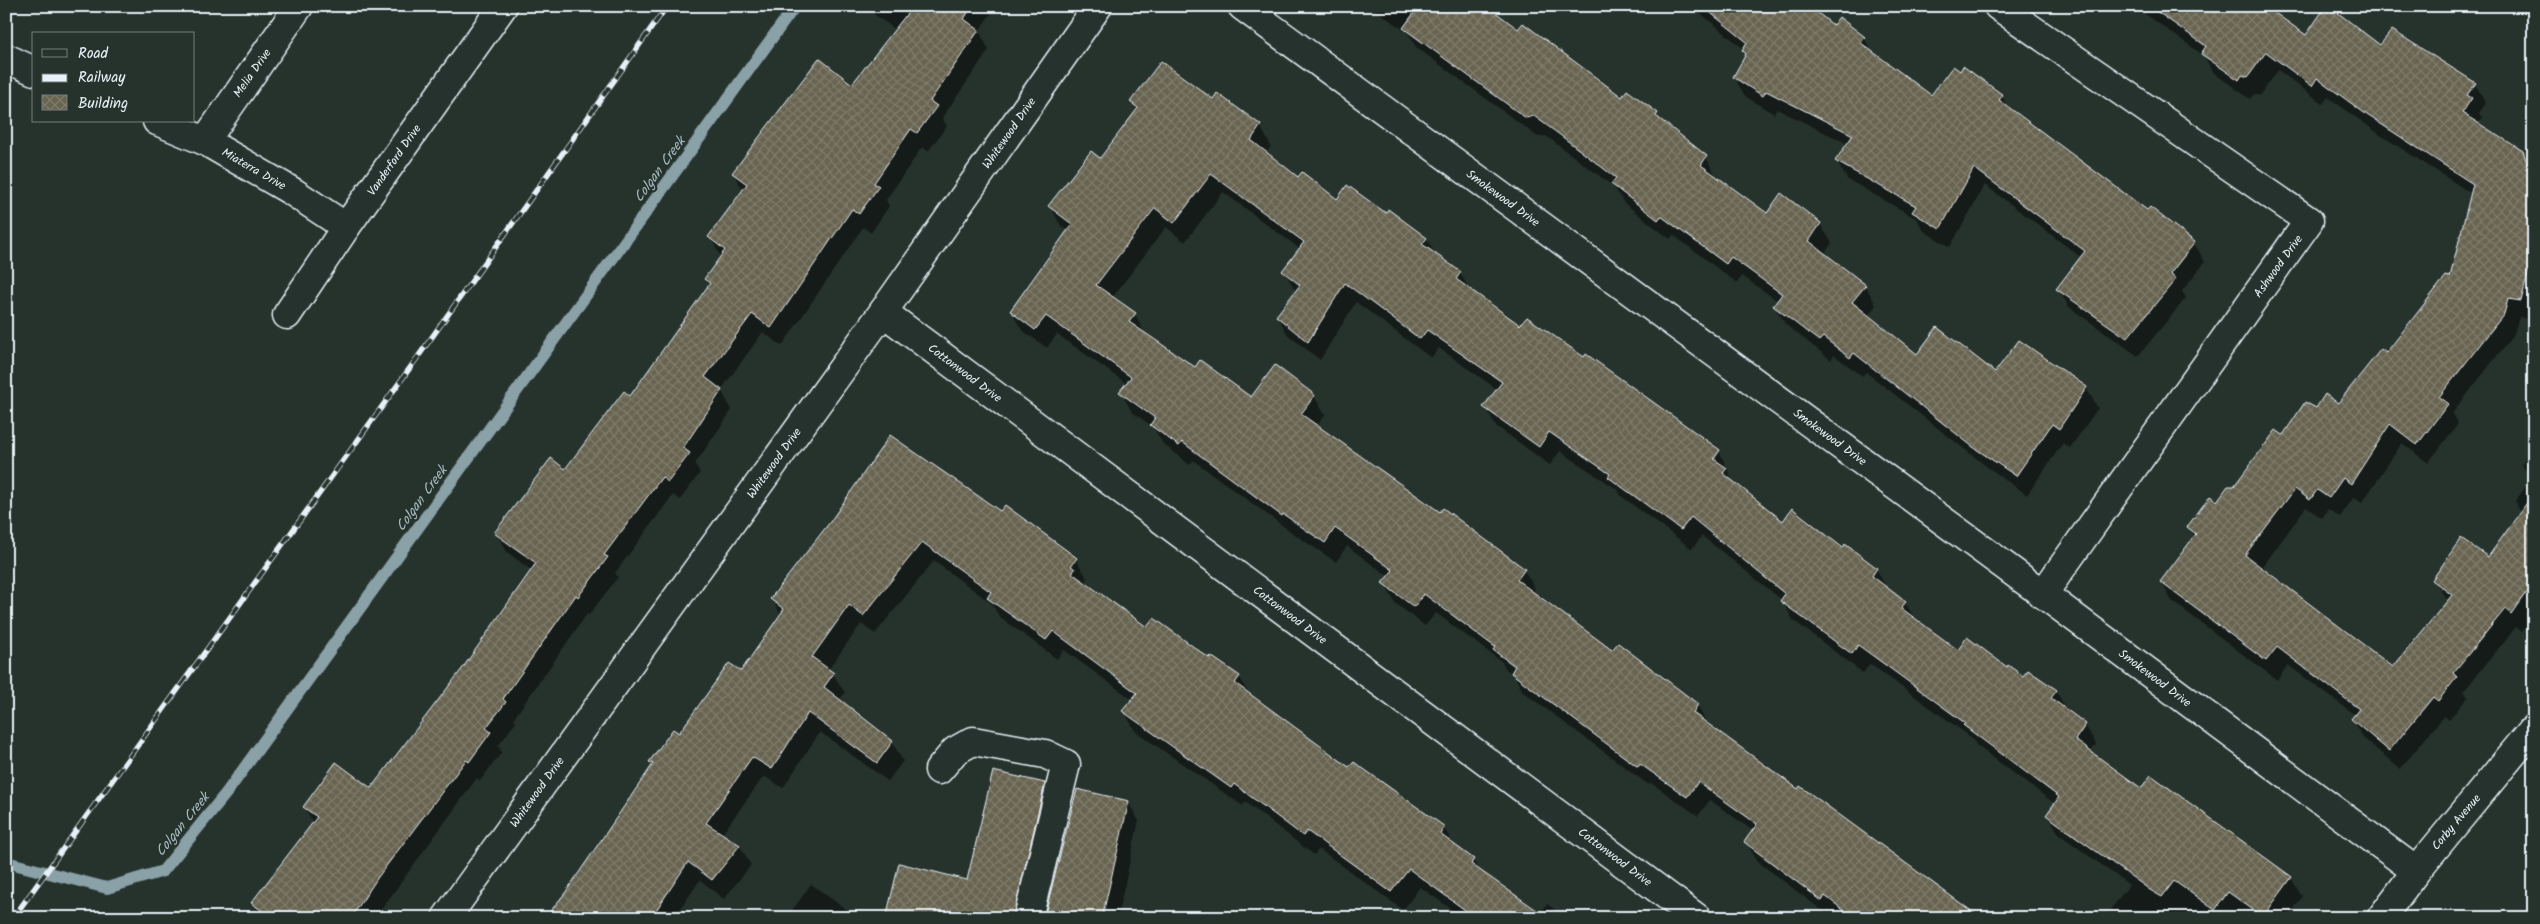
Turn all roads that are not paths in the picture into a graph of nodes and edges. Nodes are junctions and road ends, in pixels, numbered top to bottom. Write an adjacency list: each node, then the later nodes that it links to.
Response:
1 (299, 6): 9 (street, Melia Drive)
2 (503, 6): 10 (street, Vanderford Drive)
3 (1098, 6): 11 (street, Whitewood Drive)
4 (1242, 6): 13 (street, Smokewood Drive)
5 (1998, 6): 13 (street, Ashwood Drive)
6 (6, 58): 7 (street)
7 (32, 70)
8 (159, 122): 9 (street, Miaterra Drive)
9 (205, 140): 10 (street, Miaterra Drive)
10 (346, 227): 12 (street, Vanderford Drive)
11 (883, 312): 17 (street, Whitewood Drive); 19 (street, Cottonwood Drive)
12 (286, 315)
13 (2043, 594): 16 (street, Smokewood Drive)
14 (2534, 728): 16 (street, Corby Avenue)
15 (939, 770): 18 (street)
16 (2416, 871): 20 (street, Corby Avenue)
17 (446, 918)
18 (1028, 918)
19 (1697, 918)
20 (2380, 918)

